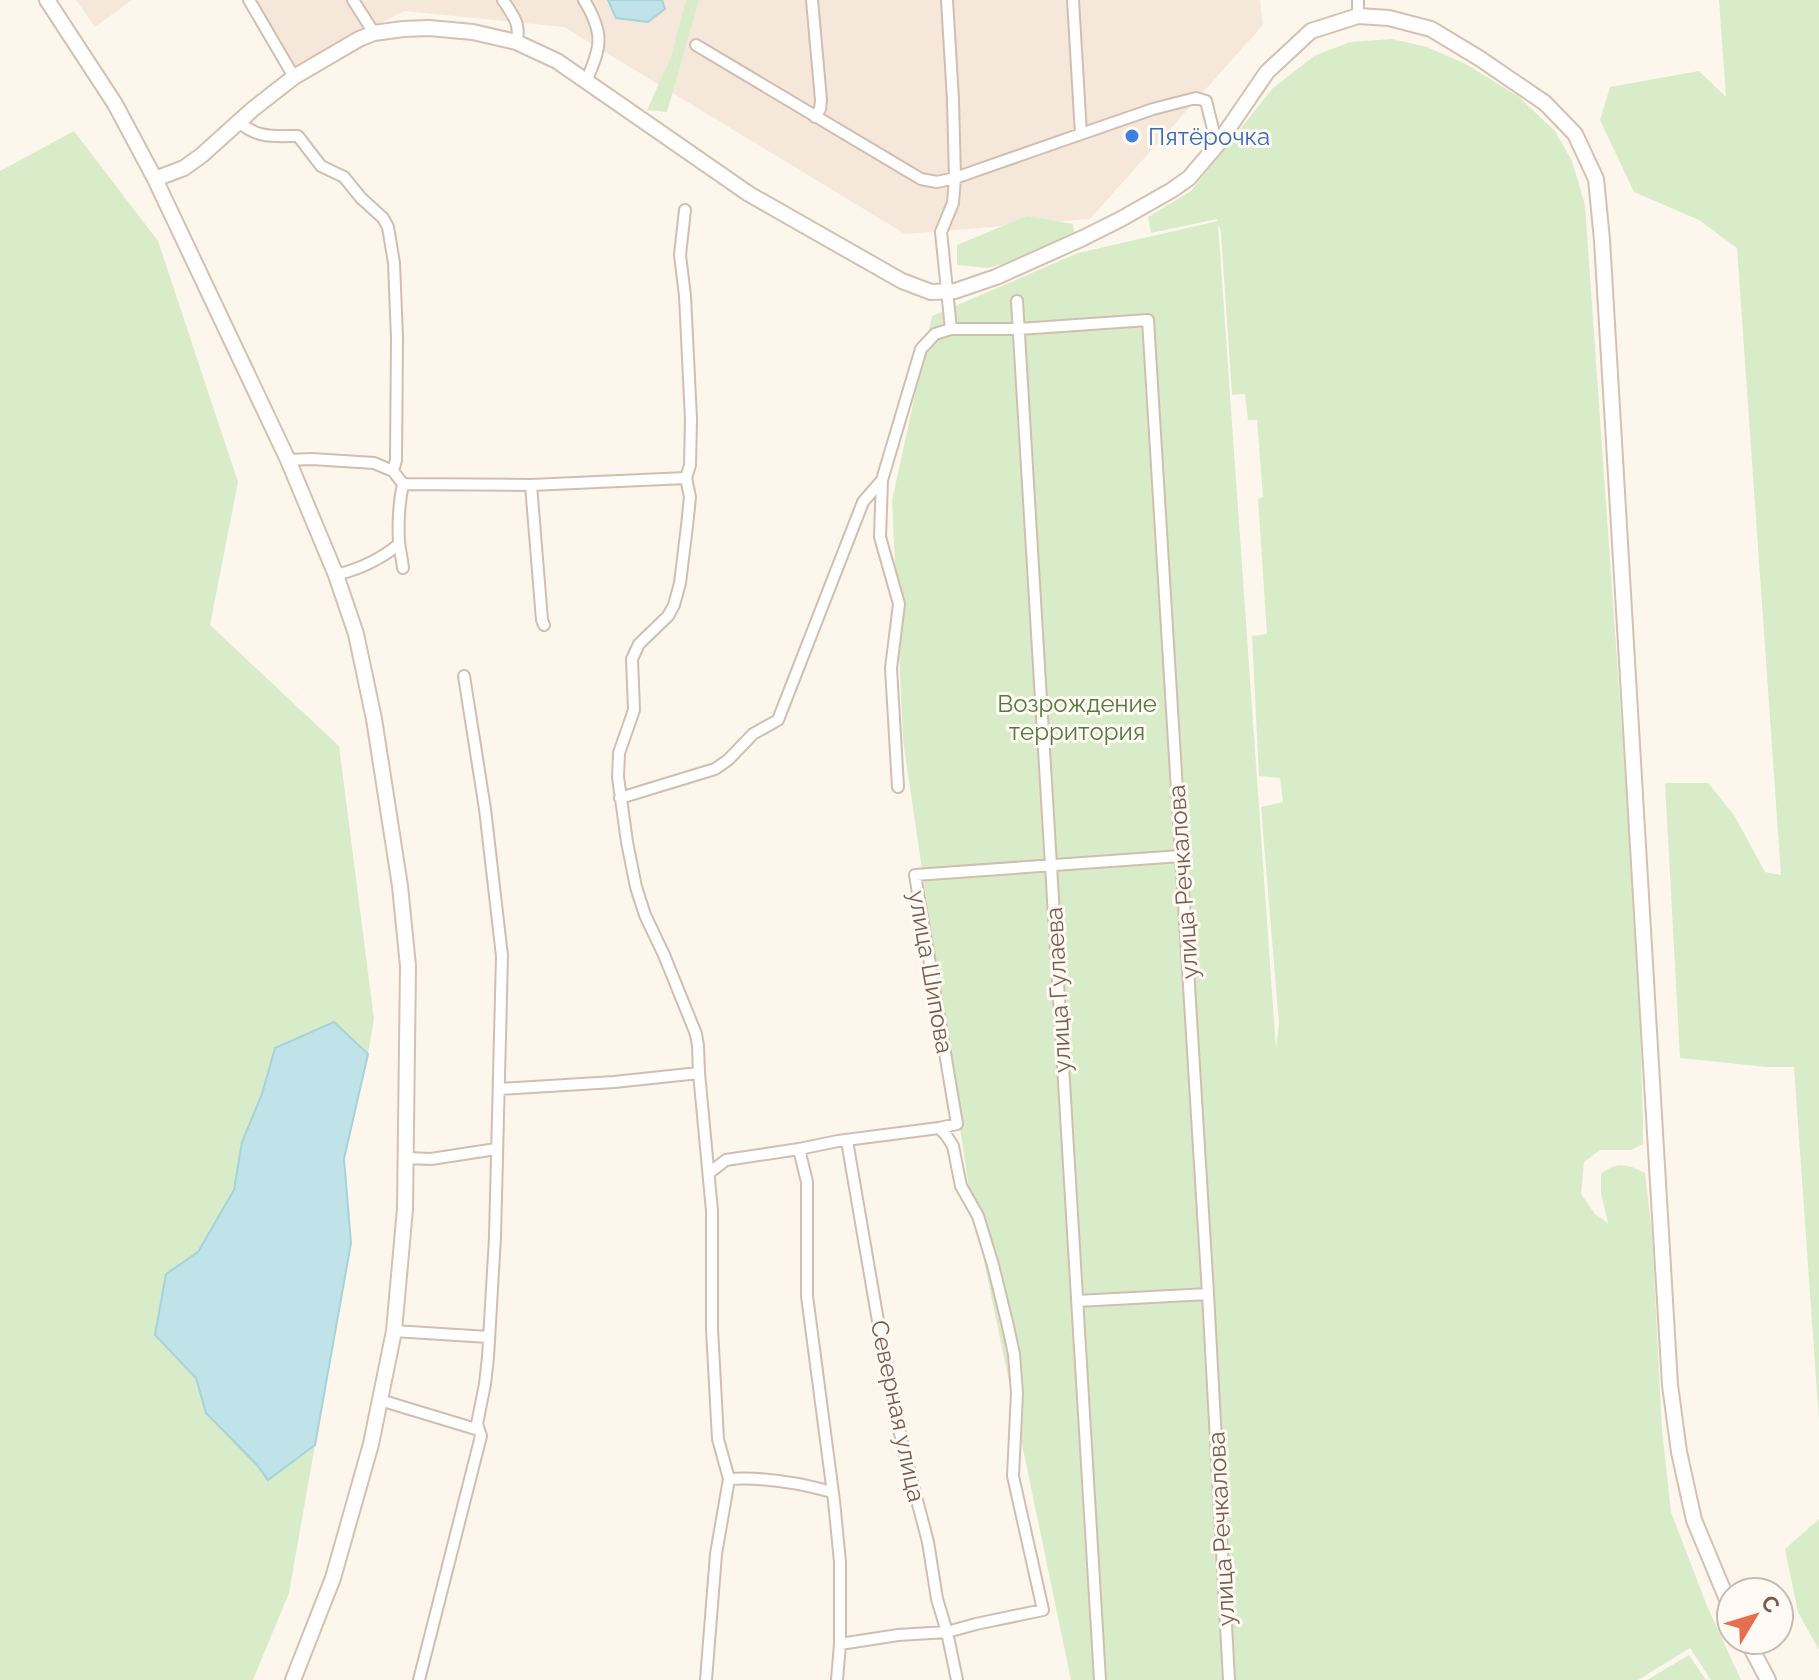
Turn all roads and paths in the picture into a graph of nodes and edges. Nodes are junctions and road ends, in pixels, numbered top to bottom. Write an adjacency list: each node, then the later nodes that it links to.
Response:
1 (47, 0): 21 (main road)
2 (249, 0): 14 (street)
3 (353, 0): 11 (street)
4 (503, 0): 12 (street)
5 (584, 0): 15 (street)
6 (812, 0): 16 (street)
7 (947, 0): 20 (street)
8 (1073, 0): 18 (street)
9 (1358, 0): 10 (street)
10 (1358, 16): 19 (main road); 58 (main road)
11 (374, 33): 12 (main road); 14 (main road)
12 (516, 42): 15 (main road)
13 (696, 45): 16 (street)
14 (294, 77): 17 (main road)
15 (586, 81): 23 (main road)
16 (815, 117): 20 (street)
17 (239, 122): 21 (main road); 28 (street)
18 (1081, 134): 19 (street); 20 (street)
19 (1217, 145): 23 (main road)
20 (955, 178): 23 (street)
21 (155, 179): 27 (main road)
22 (685, 210): 29 (street)
23 (948, 291): 25 (street)
24 (1017, 301): 26 (street, улица Гулаева)
25 (951, 329): 26 (street, улица Речкалова); 30 (street)
26 (1019, 329): 40 (street, улица Речкалова); 41 (street, улица Гулаева)
27 (288, 460): 28 (street); 35 (main road)
28 (393, 471): 31 (street)
29 (686, 478): 32 (street); 39 (street)
30 (882, 480): 38 (street); 39 (street)
31 (403, 484): 32 (street); 33 (street)
32 (531, 485): 36 (street)
33 (399, 544): 34 (street); 35 (street)
34 (403, 568)
35 (336, 575): 48 (main road)
36 (544, 625)
37 (464, 676): 43 (street)
38 (898, 787)
39 (620, 798): 42 (street)
40 (1181, 856): 41 (street, улица Шипова); 50 (street, улица Речкалова)
41 (1051, 864): 44 (street, улица Шипова); 51 (street, улица Гулаева)
42 (699, 1073): 43 (street); 49 (street)
43 (499, 1089): 46 (street)
44 (939, 1128): 45 (street); 59 (street)
45 (847, 1141): 47 (street); 59 (street, Северная улица)
46 (496, 1149): 48 (street); 53 (street)
47 (799, 1149): 49 (street); 57 (street)
48 (406, 1158): 52 (main road)
49 (709, 1173): 56 (street)
50 (1208, 1294): 51 (street); 68 (street, улица Речкалова)
51 (1077, 1301): 67 (street, улица Гулаева)
52 (394, 1331): 53 (street); 54 (main road)
53 (488, 1337): 55 (street)
54 (380, 1400): 55 (street); 62 (main road)
55 (479, 1430): 63 (street)
56 (729, 1479): 57 (street); 64 (street)
57 (832, 1492): 60 (street)
58 (1717, 1576)
59 (947, 1632): 60 (street); 66 (street, Северная улица)
60 (840, 1644): 65 (street)
61 (1755, 1656): 69 (main road)
62 (294, 1680)
63 (419, 1680)
64 (706, 1680)
65 (837, 1680)
66 (957, 1680)
67 (1100, 1680)
68 (1229, 1680)
69 (1768, 1680)

